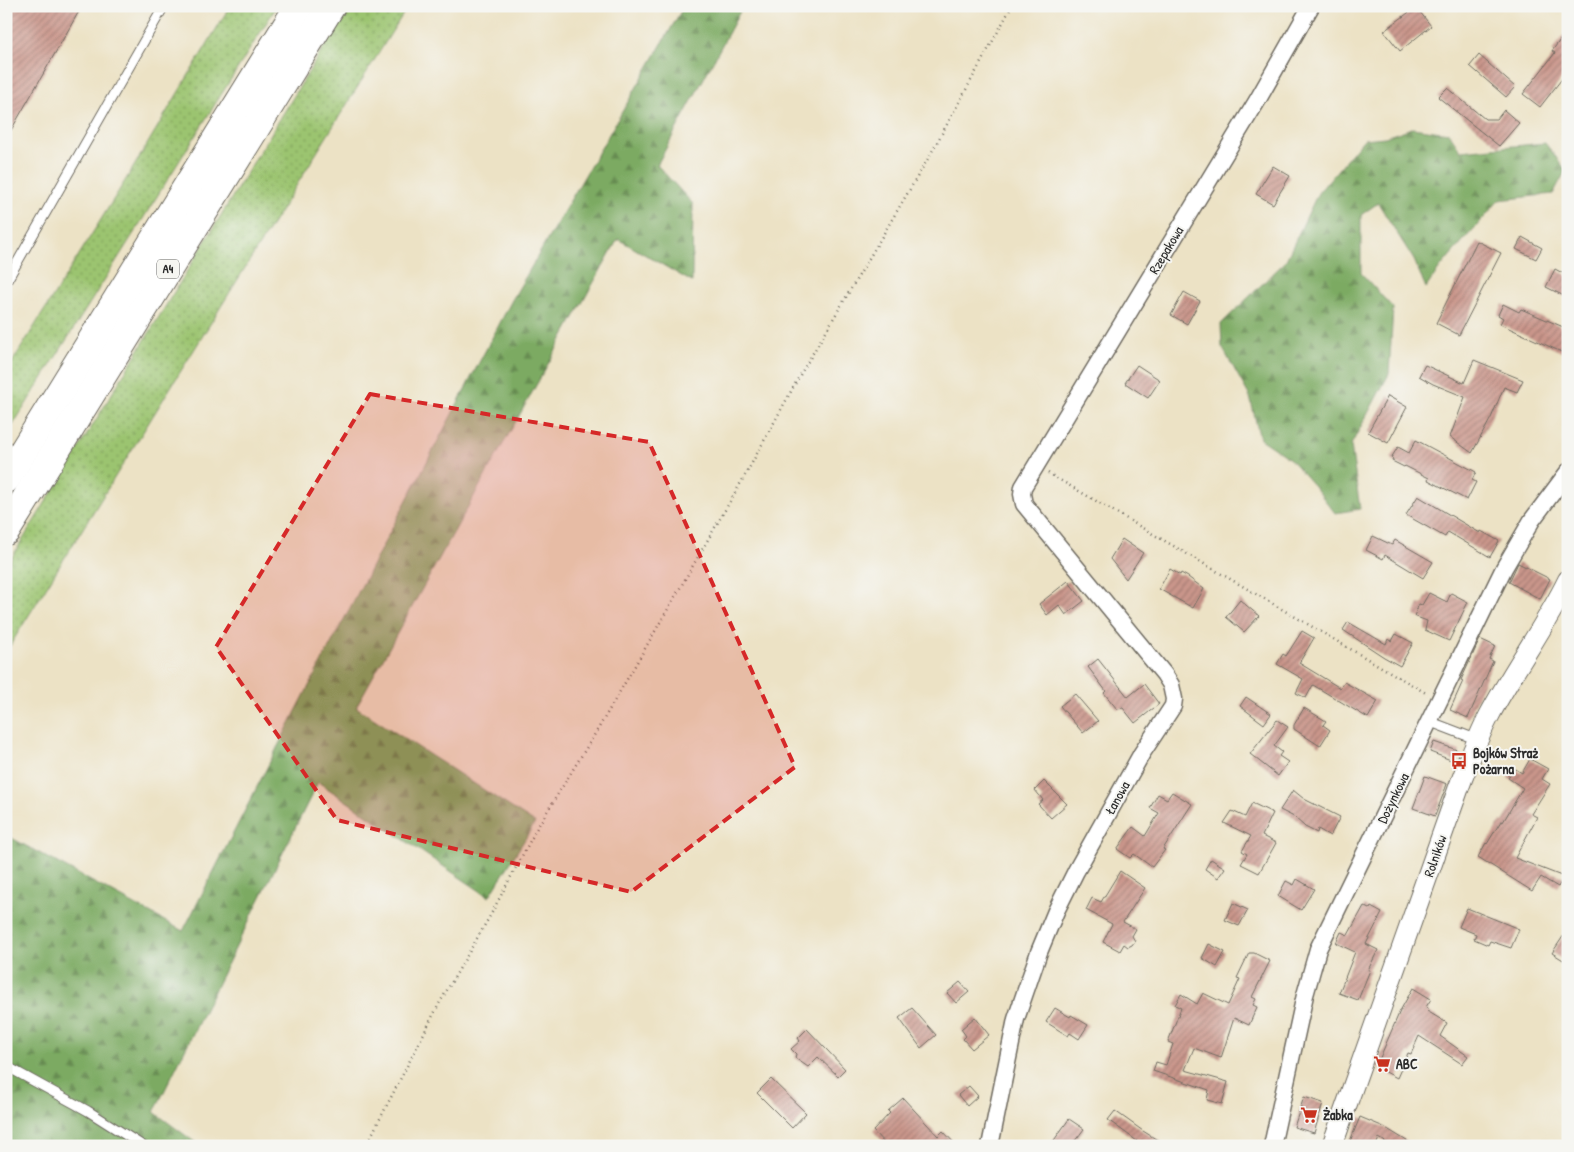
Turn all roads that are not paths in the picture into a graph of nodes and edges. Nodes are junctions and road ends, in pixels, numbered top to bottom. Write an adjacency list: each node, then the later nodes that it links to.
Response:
1 (164, 6): 7 (lane)
2 (299, 6): 5 (highway, A4)
3 (331, 6): 6 (highway, A4)
4 (1310, 6): 12 (street, Rzepakowa)
5 (179, 200): 6 (lane); 8 (highway, A4)
6 (203, 213): 9 (highway, A4)
7 (6, 282)
8 (38, 429): 9 (lane); 11 (highway, A4)
9 (60, 443): 13 (highway, A4)
10 (1568, 472): 15 (street, Dożynkowa)
11 (6, 478)
12 (1022, 494): 19 (street, Łanowa)
13 (6, 531)
14 (1568, 580): 16 (street, Rolników)
15 (1431, 722): 16 (lane); 20 (street, Dożynkowa)
16 (1478, 740): 21 (street, Rolników)
17 (6, 1066): 18 (lane)
18 (140, 1144)
19 (990, 1146)
20 (1272, 1146)
21 (1332, 1146)

